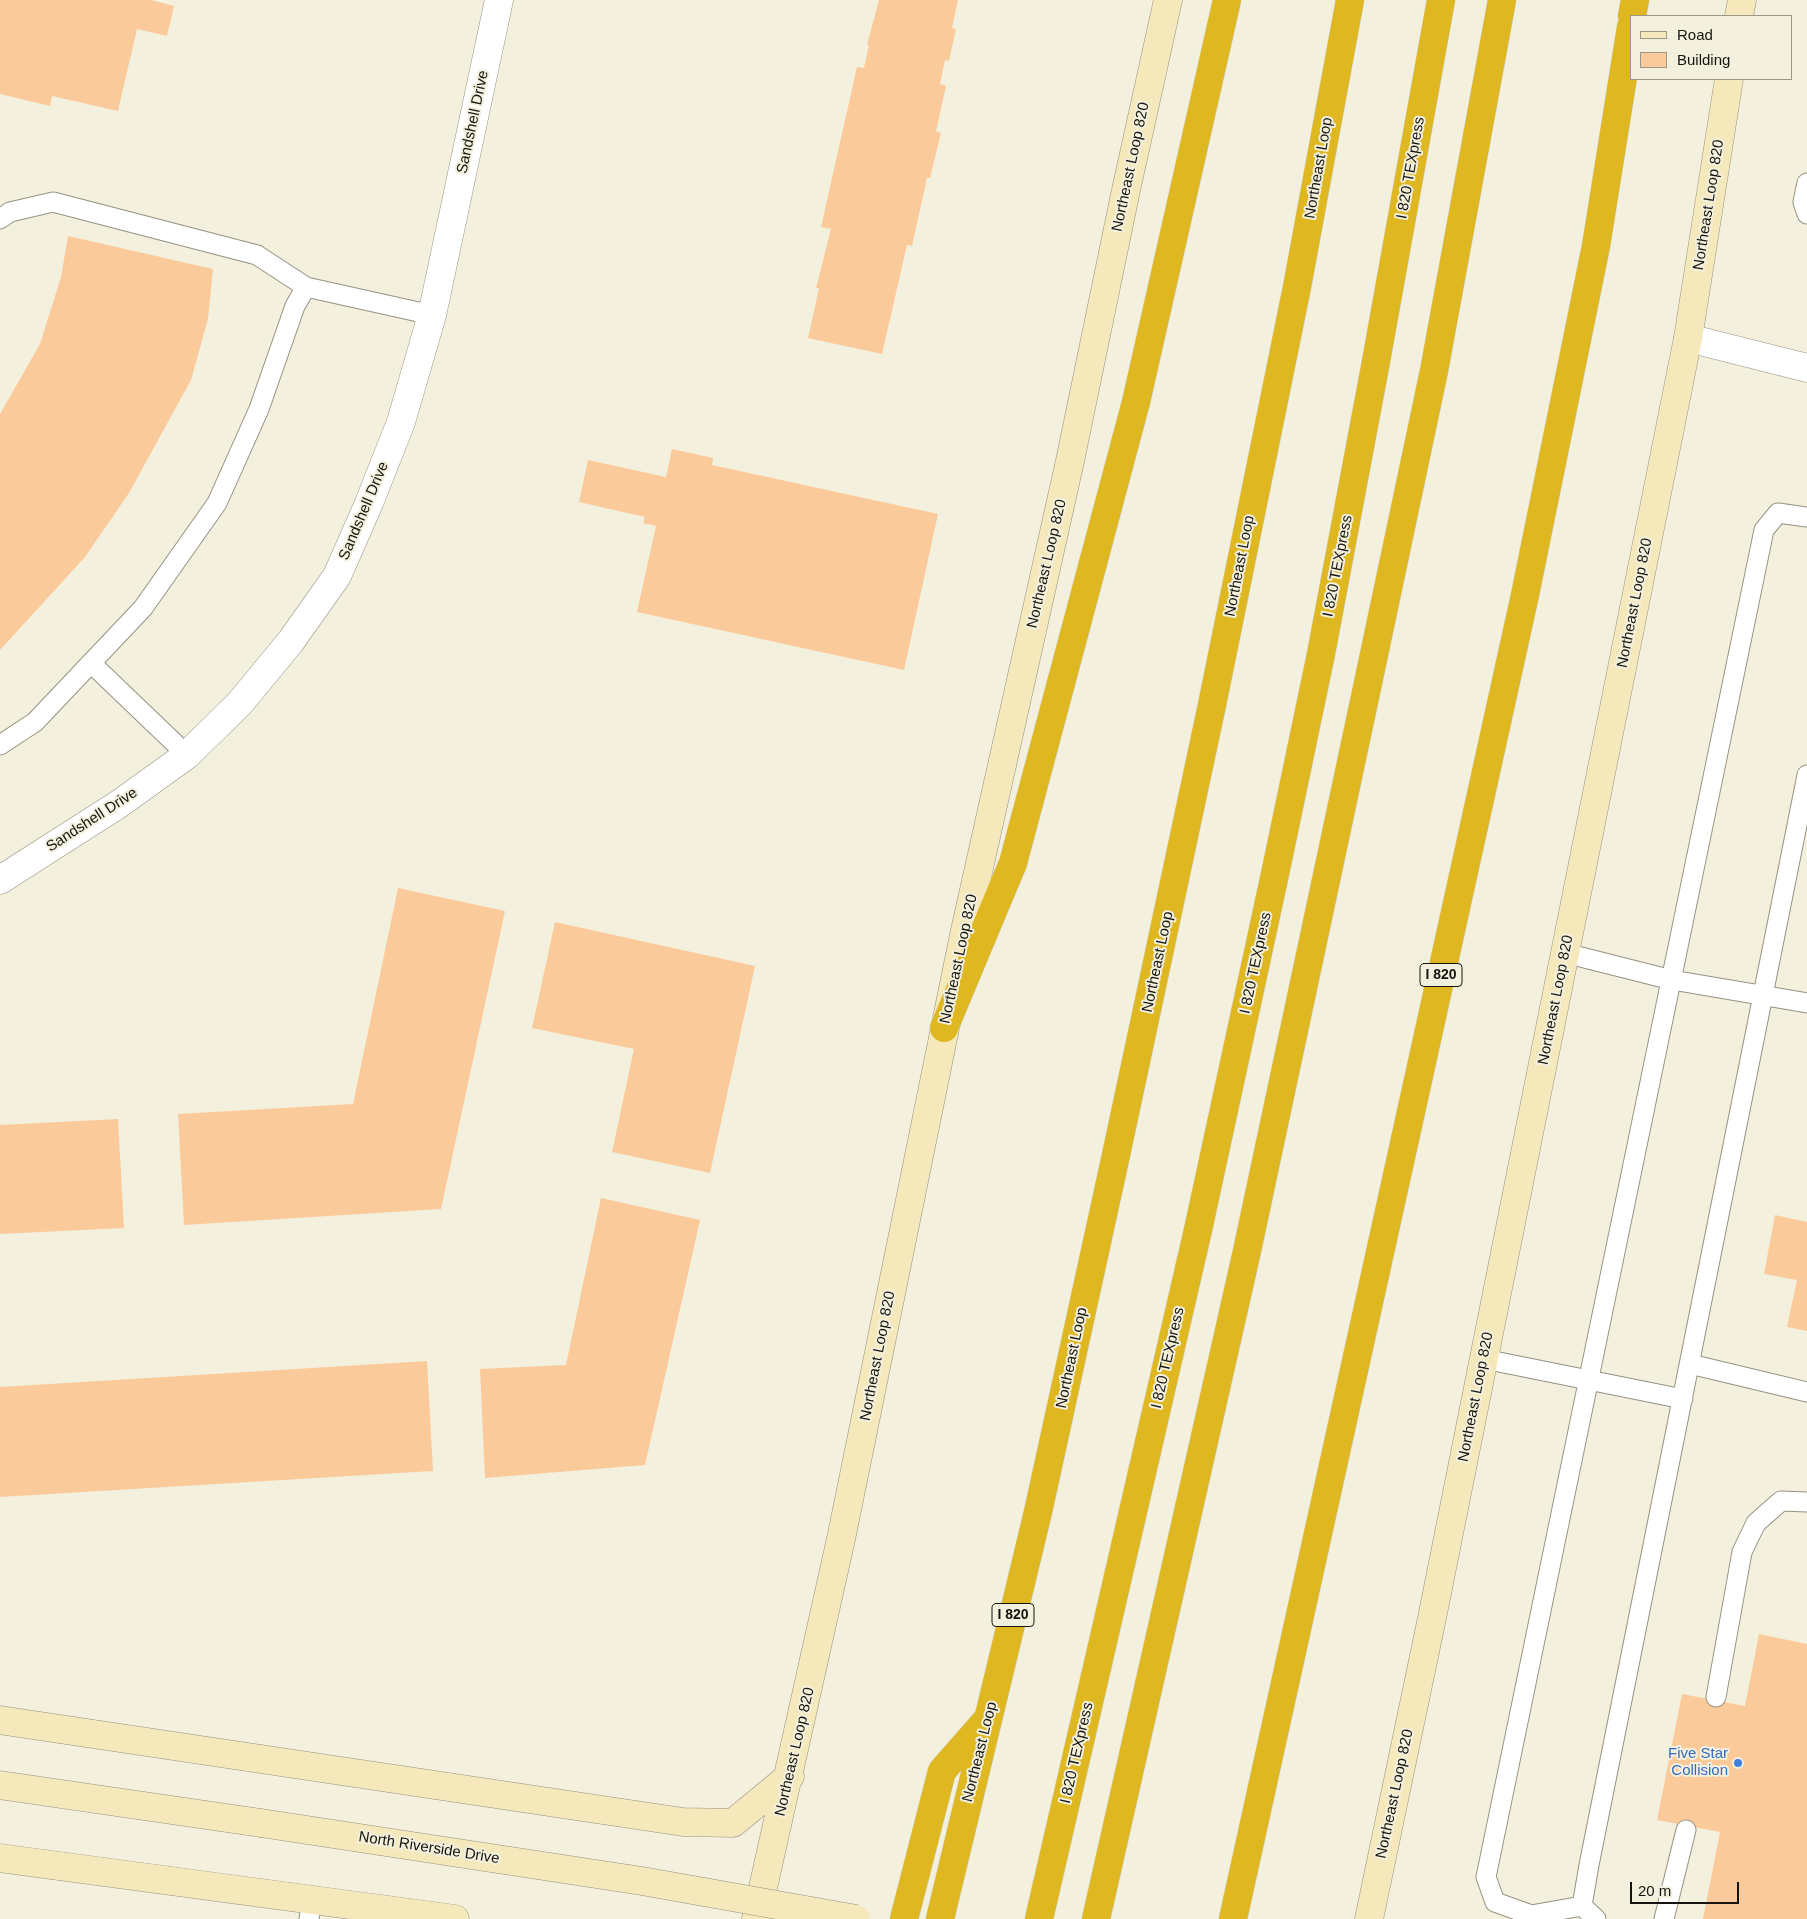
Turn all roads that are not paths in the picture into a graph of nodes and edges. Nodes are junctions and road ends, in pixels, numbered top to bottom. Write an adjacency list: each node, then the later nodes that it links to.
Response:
1 (499, 0): 17 (street, Sandshell Drive)
2 (1168, 0): 30 (main road, Northeast Loop 820)
3 (1227, 0): 30 (highway)
4 (1350, 0): 38 (highway, Northeast Loop / I 820)
5 (1441, 0): 53 (highway, I 820 TEXpress)
6 (1502, 0): 45 (highway)
7 (1635, 0): 9 (highway)
8 (1742, 0): 10 (main road)
9 (1632, 15)
10 (1739, 15)
11 (1630, 33): 54 (highway, I 820)
12 (1729, 80): 18 (main road, Northeast Loop 820)
13 (1807, 183): 14 (lane)
14 (1807, 214)
15 (0, 219): 16 (lane)
16 (306, 287): 17 (lane); 21 (lane)
17 (432, 315): 23 (street, Sandshell Drive)
18 (1688, 338): 19 (street); 26 (main road, Northeast Loop 820)
19 (1807, 368)
20 (1807, 518): 27 (lane)
21 (91, 663): 22 (lane); 23 (lane)
22 (0, 745)
23 (187, 754): 25 (street, Sandshell Drive)
24 (1807, 776): 28 (lane)
25 (0, 880)
26 (1565, 953): 27 (lane); 31 (main road, Northeast Loop 820)
27 (1672, 980): 28 (lane); 33 (lane)
28 (1763, 996): 29 (lane); 32 (lane)
29 (1807, 1003)
30 (944, 1028): 40 (main road, Northeast Loop 820)
31 (1484, 1359): 33 (lane); 47 (main road, Northeast Loop 820)
32 (1690, 1364): 34 (lane); 35 (lane)
33 (1589, 1381): 35 (lane); 46 (lane)
34 (1807, 1392)
35 (1683, 1399): 46 (lane)
36 (1807, 1502): 37 (lane)
37 (1716, 1696)
38 (988, 1719): 51 (highway); 52 (highway, Northeast Loop / I 820)
39 (0, 1720): 40 (main road)
40 (790, 1776): 49 (main road, Northeast Loop 820)
41 (0, 1786): 50 (main road, North Riverside Drive, bridge)
42 (1686, 1830): 55 (lane)
43 (0, 1858): 44 (main road)
44 (311, 1909): 48 (main road)
45 (1098, 1911)
46 (1589, 1913)
47 (1372, 1916)
48 (455, 1919)
49 (756, 1919)
50 (856, 1919)
51 (904, 1919)
52 (940, 1919)
53 (1039, 1919)
54 (1233, 1919)
55 (1664, 1919)

